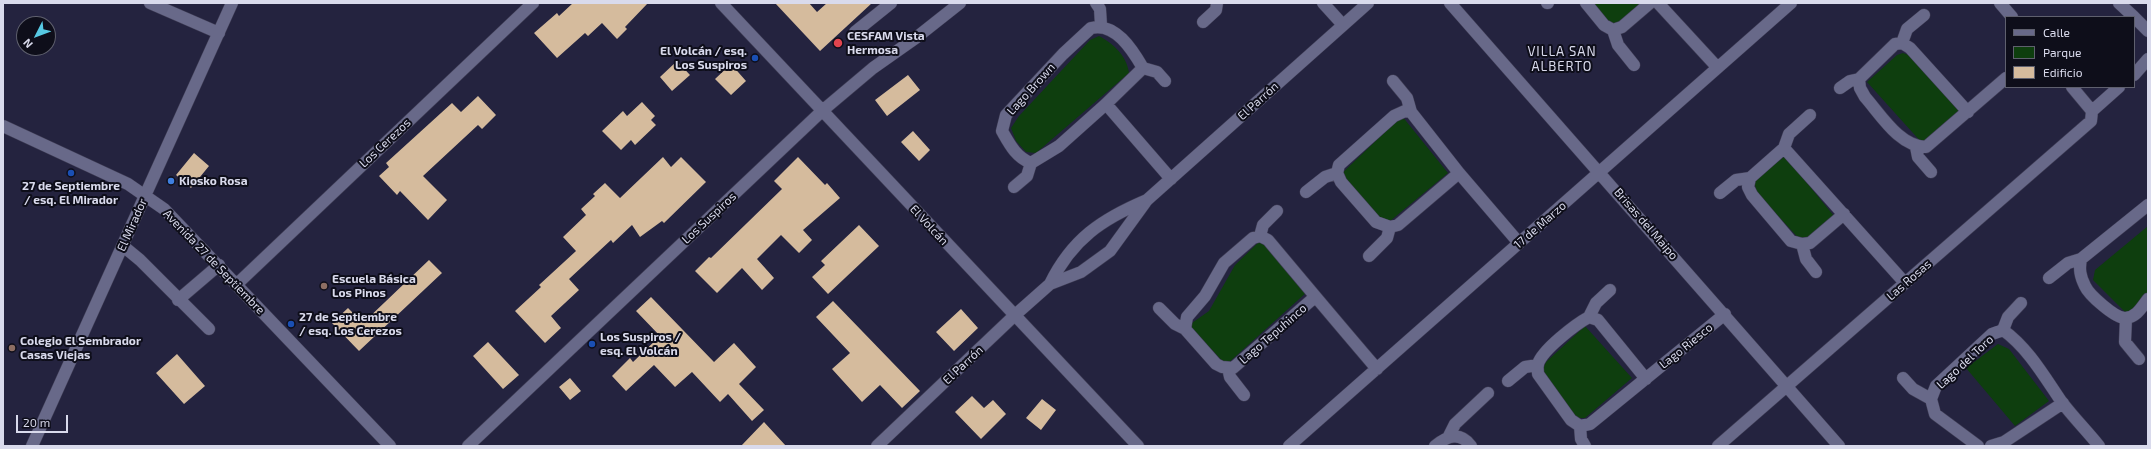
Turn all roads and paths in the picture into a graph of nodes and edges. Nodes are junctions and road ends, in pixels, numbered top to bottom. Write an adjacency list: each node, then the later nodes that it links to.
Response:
1 (150, 3): 27 (street)
2 (232, 3): 27 (street, El Mirador)
3 (533, 3): 77 (street, Los Cerezos)
4 (721, 3): 44 (street, El Volcán)
5 (891, 3): 28 (street)
6 (960, 3): 44 (street, Los Suspiros)
7 (1096, 3): 23 (street)
8 (1217, 3): 22 (street)
9 (1323, 3): 24 (street)
10 (1368, 3): 24 (street, El Parrón)
11 (1450, 3): 52 (street, Brisas del Maipo)
12 (1586, 3): 25 (street)
13 (1650, 3): 25 (street)
14 (1658, 3): 32 (street)
15 (1791, 3): 32 (street, 17 de Marzo)
16 (2000, 3): 19 (street)
17 (2120, 3): 20 (street)
18 (1924, 15): 29 (street)
19 (2011, 16)
20 (2133, 16)
21 (2135, 18): 26 (street)
22 (1203, 22)
23 (1101, 25): 33 (street); 51 (street, Lago Brown)
24 (1343, 26): 57 (street, El Parrón)
25 (1613, 30): 31 (street)
26 (2148, 31)
27 (219, 32): 61 (street, El Mirador)
28 (855, 32)
29 (1902, 43): 35 (street); 46 (street)
30 (2148, 59): 34 (street)
31 (1634, 65)
32 (1716, 67): 52 (street, 17 de Marzo)
33 (1143, 68): 37 (street); 42 (street)
34 (2135, 74)
35 (1859, 79): 39 (street); 49 (street)
36 (2005, 79): 46 (street)
37 (1165, 81)
38 (1393, 81): 45 (street)
39 (1840, 88)
40 (2073, 88): 43 (street)
41 (2119, 88): 43 (street)
42 (1106, 104): 51 (street); 57 (street)
43 (2092, 110): 76 (street, Las Rosas)
44 (822, 111): 86 (street, El Volcán); 108 (street, Los Suspiros)
45 (1411, 112): 54 (street); 55 (street)
46 (1968, 112): 49 (street)
47 (1810, 114): 50 (street)
48 (3, 126): 61 (street, Avenida 27 de Septiembre)
49 (1916, 147): 53 (street)
50 (1784, 148): 56 (street); 65 (street)
51 (1031, 163): 58 (street)
52 (1600, 172): 68 (street, 17 de Marzo); 85 (street, Brisas del Maipo)
53 (1931, 172)
54 (1337, 173): 59 (street); 66 (street)
55 (1459, 173): 66 (street); 68 (street)
56 (1750, 178): 60 (street); 69 (street)
57 (1171, 179): 62 (street, El Parrón)
58 (1014, 187)
59 (1306, 192)
60 (1720, 194)
61 (146, 195): 70 (street, El Mirador); 73 (street, Avenida 27 de Septiembre)
62 (1147, 200): 78 (street, El Parrón); 78 (street, El Parrón)
63 (2148, 205): 72 (street)
64 (1277, 211): 67 (street)
65 (1844, 214): 69 (street); 76 (street)
66 (1390, 227): 71 (street)
67 (1260, 236): 80 (street, Lago Tepuhinco); 90 (street)
68 (1520, 243): 95 (street, 17 de Marzo)
69 (1802, 244): 74 (street)
70 (123, 246): 82 (street); 106 (street, El Mirador)
71 (1369, 256)
72 (2081, 259): 75 (street); 88 (street)
73 (219, 265): 77 (street, Avenida 27 de Septiembre); 82 (street)
74 (1816, 272)
75 (2049, 278)
76 (1905, 283): 99 (street, Las Rosas)
77 (236, 284): 107 (street, Avenida 27 de Septiembre)
78 (1050, 284): 86 (street, El Parrón)
79 (1610, 290): 87 (street)
80 (1316, 297): 94 (street, Lago Tepuhinco); 95 (street, Lago Tepuhinco)
81 (2148, 299): 88 (street)
82 (178, 300): 89 (street)
83 (2021, 303): 91 (street, Lago del Toro)
84 (1159, 308): 90 (street, Lago Tepuhinco)
85 (1725, 314): 97 (street, Lago Riesco); 99 (street, Brisas del Maipo)
86 (1015, 316): 109 (street, El Parrón); 110 (street, El Volcán)
87 (1590, 317): 93 (street); 97 (street)
88 (2126, 318): 92 (street)
89 (209, 329)
90 (1186, 329): 94 (street, Lago Tepuhinco)
91 (2004, 330): 102 (street, Lago del Toro); 103 (street, Lago del Toro)
92 (2139, 359)
93 (1538, 365): 98 (street); 104 (street)
94 (1228, 368): 101 (street, Lago Tepuhinco)
95 (1377, 369): 111 (street, 17 de Marzo)
96 (1903, 378): 102 (street, Lago del Toro)
97 (1646, 379): 104 (street, Lago Riesco)
98 (1508, 381)
99 (1788, 386): 115 (street, Las Rosas); 116 (street, Brisas del Maipo)
100 (1488, 393): 105 (street)
101 (1244, 395)
102 (1931, 399): 117 (street, Lago del Toro)
103 (2063, 403): 118 (street); 119 (street, Lago del Toro)
104 (1580, 426): 114 (street)
105 (1449, 436): 112 (street); 113 (street)
106 (32, 446)
107 (390, 446)
108 (468, 446)
109 (877, 446)
110 (1138, 446)
111 (1289, 446)
112 (1435, 446)
113 (1471, 446)
114 (1585, 446)
115 (1718, 446)
116 (1840, 446)
117 (1978, 446)
118 (1991, 446)
119 (2099, 446)

